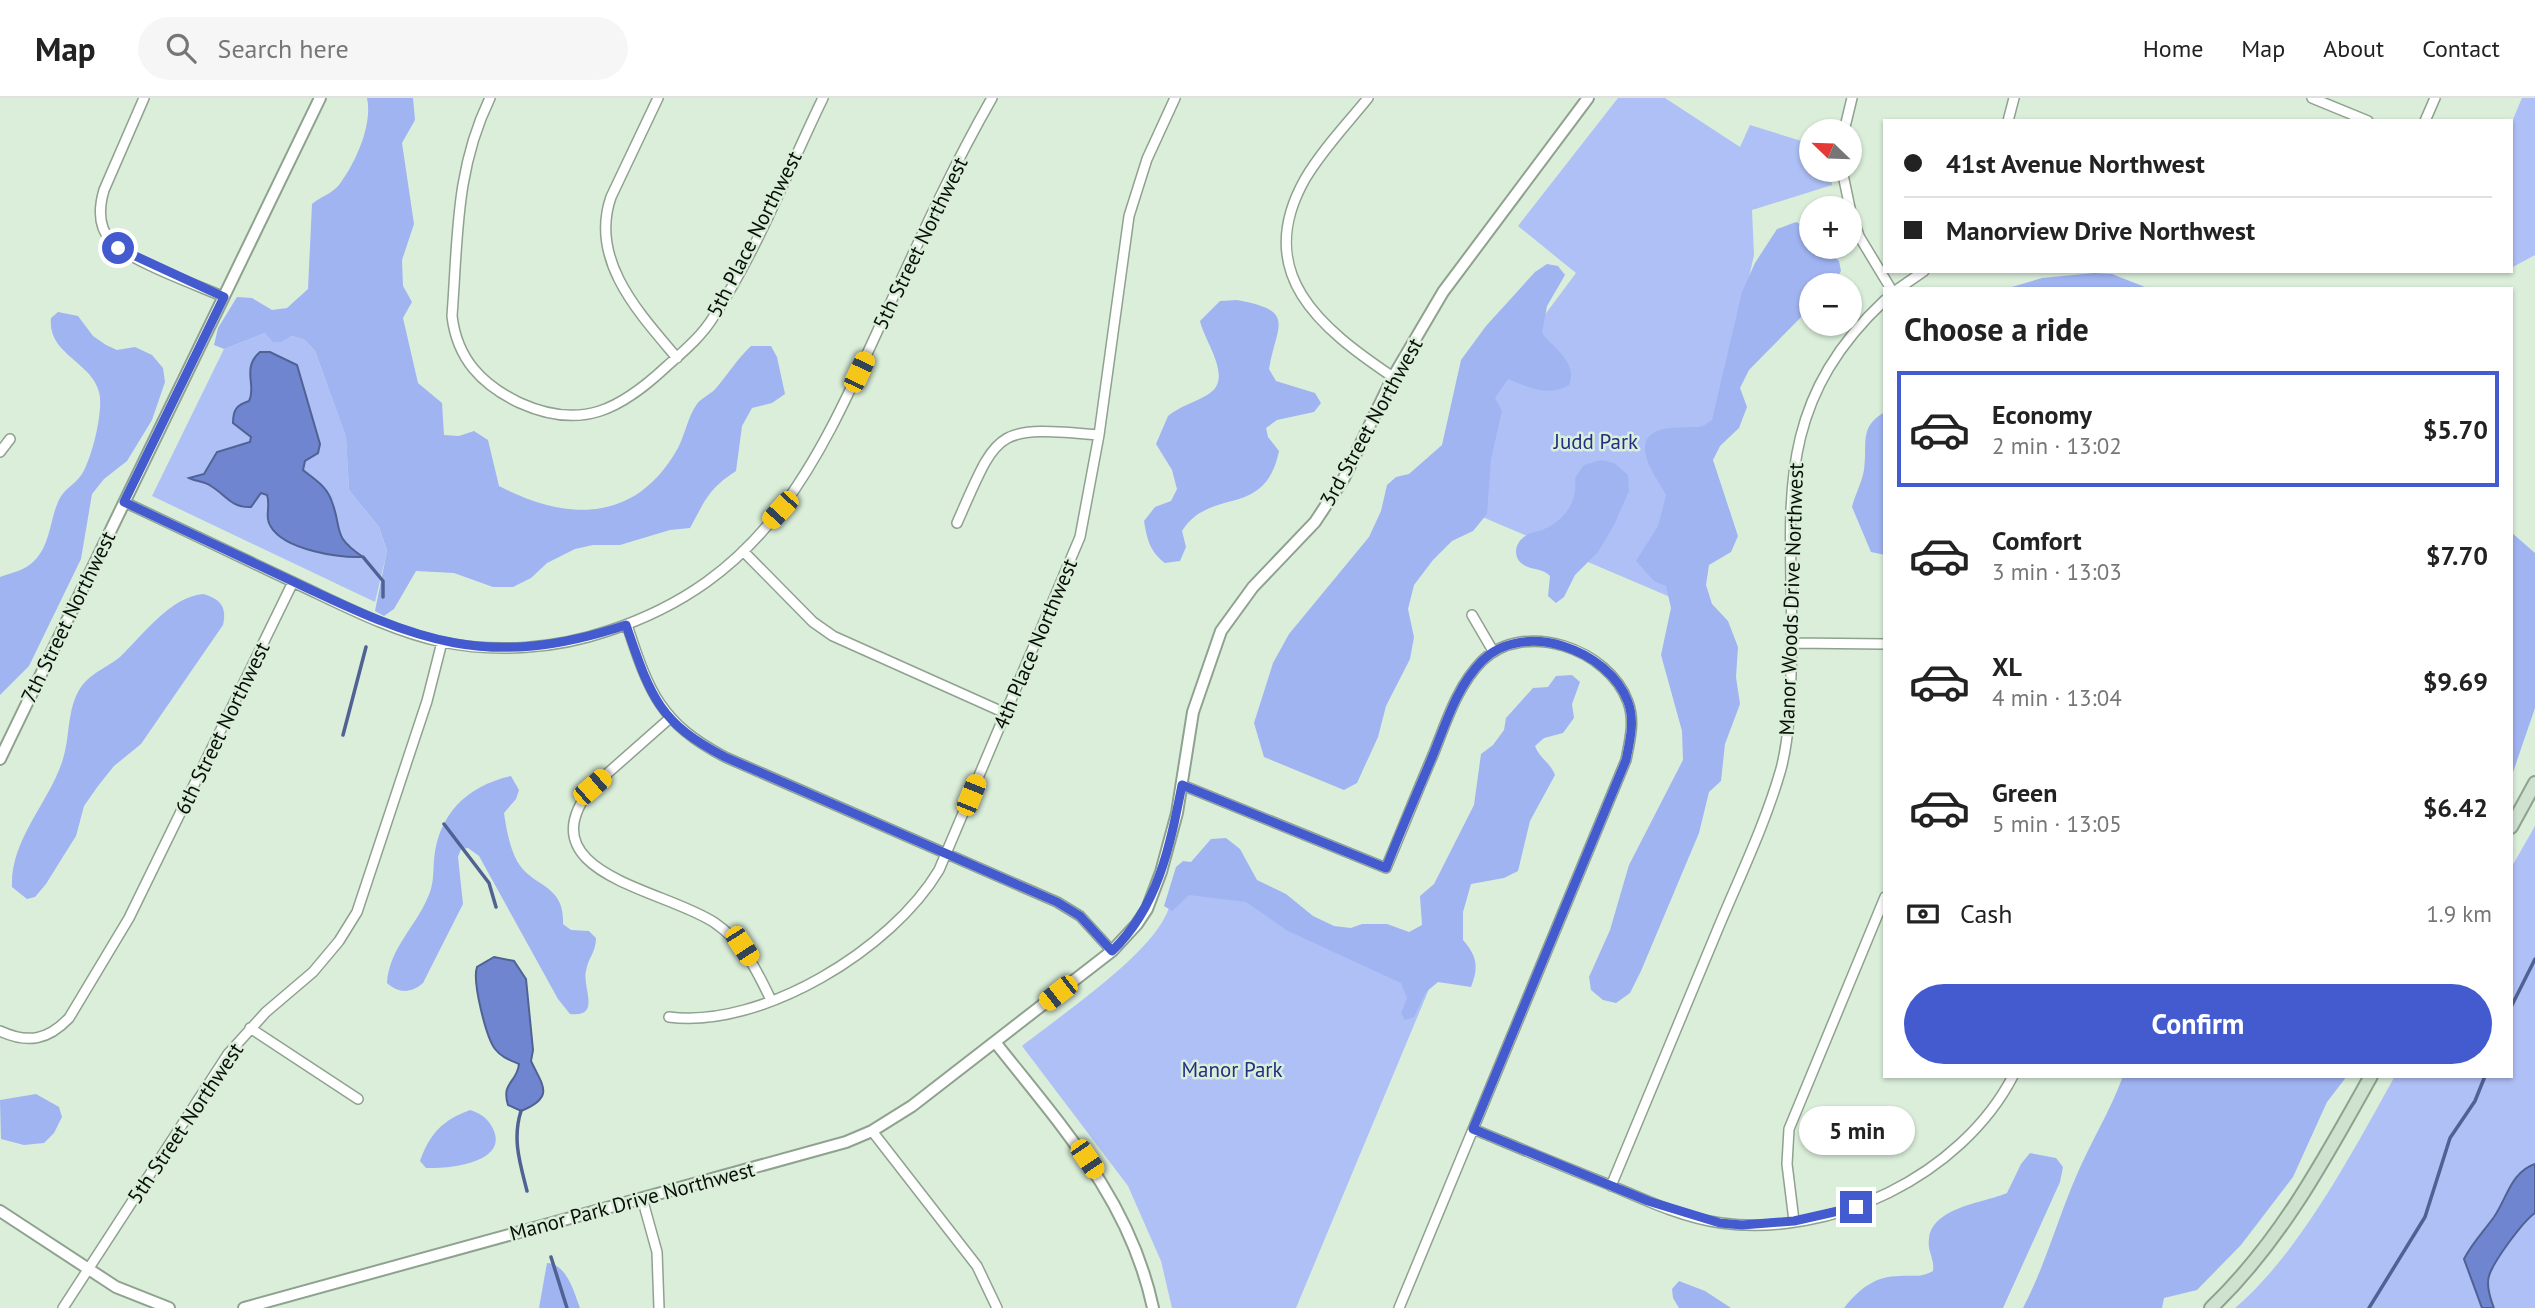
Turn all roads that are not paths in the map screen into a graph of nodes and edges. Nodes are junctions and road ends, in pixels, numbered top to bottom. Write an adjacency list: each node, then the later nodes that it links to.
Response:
1 (144, 98): 22 (street)
2 (320, 98): 22 (street, 7th Street Northwest)
3 (490, 98): 24 (street, 5th Place Northwest)
4 (658, 98): 24 (street)
5 (823, 98): 24 (street, 5th Place Northwest)
6 (992, 98): 31 (street, 5th Street Northwest)
7 (1175, 98): 26 (street, 4th Place Northwest)
8 (1367, 98): 25 (street)
9 (1588, 98): 25 (street, 3rd Street Northwest)
10 (1852, 98): 14 (street)
11 (2014, 98): 15 (street)
12 (2312, 98): 16 (street)
13 (2435, 98): 17 (street)
14 (1847, 119)
15 (2009, 119)
16 (2363, 119)
17 (2426, 119)
18 (1862, 241): 20 (street)
19 (1921, 273): 21 (street)
20 (1890, 287)
21 (1901, 287)
22 (224, 297): 29 (street, 7th Street Northwest)
23 (1883, 302): 36 (street, Manor Woods Drive Northwest)
24 (677, 358)
25 (1393, 377): 43 (street, 3rd Street Northwest)
26 (1099, 435): 30 (street); 39 (street, 4th Place Northwest)
27 (10, 439): 28 (street)
28 (0, 452)
29 (124, 502): 32 (street, 5th Street Northwest); 41 (street, 7th Street Northwest)
30 (957, 523)
31 (743, 551): 34 (street, 5th Street Northwest); 39 (street)
32 (293, 582): 35 (street, 5th Street Northwest); 51 (street, 6th Street Northwest)
33 (1472, 615): 38 (street)
34 (626, 625): 35 (street, 5th Street Northwest); 40 (street)
35 (442, 642): 50 (street, 5th Street Northwest)
36 (1792, 643): 37 (street); 58 (street, Manor Woods Drive Northwest)
37 (1883, 644)
38 (1493, 651): 43 (street); 56 (street)
39 (1005, 712): 45 (street, 4th Place Northwest)
40 (669, 719): 45 (street); 48 (street)
41 (0, 759)
42 (2535, 783): 44 (main road)
43 (1182, 785): 47 (street, 3rd Street Northwest)
44 (2513, 823)
45 (947, 854): 47 (street); 48 (street, 4th Place Northwest)
46 (1883, 902): 61 (street)
47 (1112, 951): 52 (street, 3rd Street Northwest)
48 (771, 1000): 49 (street, 4th Place Northwest)
49 (669, 1017)
50 (250, 1027): 55 (street); 62 (street, 5th Street Northwest)
51 (0, 1031)
52 (995, 1042): 57 (street, Manor Park Drive Northwest); 68 (street)
53 (2011, 1078): 61 (street)
54 (2370, 1078): 70 (main road)
55 (358, 1099)
56 (1473, 1129): 58 (street); 69 (street)
57 (872, 1131): 59 (street, Manor Park Drive Northwest); 67 (street)
58 (1611, 1186): 61 (street)
59 (642, 1198): 65 (street, Manor Park Drive Northwest); 66 (street)
60 (0, 1211): 62 (street)
61 (1794, 1221)
62 (88, 1269): 63 (street, 5th Street Northwest); 64 (street)
63 (63, 1308)
64 (169, 1308)
65 (244, 1308)
66 (659, 1308)
67 (998, 1308)
68 (1153, 1308)
69 (1399, 1308)
70 (2211, 1308)

